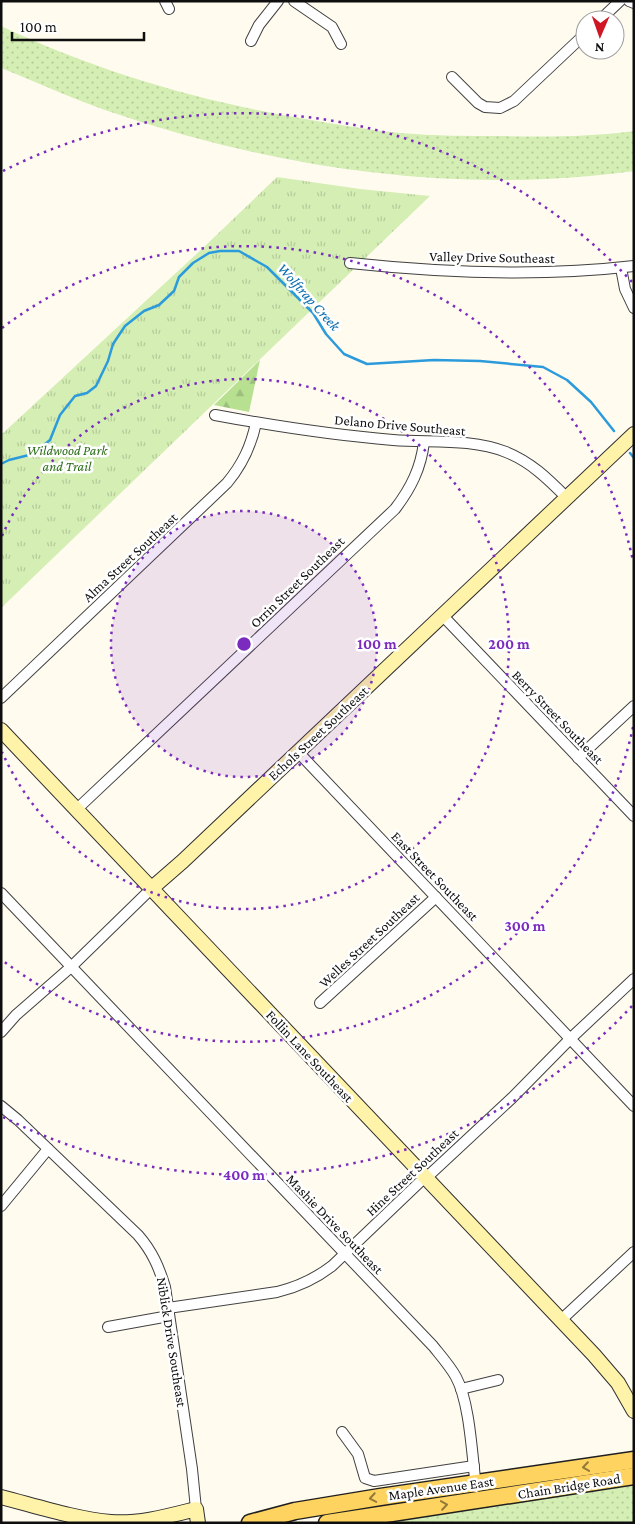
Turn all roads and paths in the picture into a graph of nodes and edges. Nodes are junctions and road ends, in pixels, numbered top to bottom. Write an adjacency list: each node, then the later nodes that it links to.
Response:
1 (278, 1): 7 (street)
2 (294, 1): 9 (street)
3 (620, 1): 6 (street)
4 (629, 1): 5 (street)
5 (634, 3)
6 (611, 10)
7 (251, 41)
8 (575, 43): 10 (street)
9 (341, 44)
10 (452, 77)
11 (350, 264): 13 (street, Valley Drive Southeast)
12 (634, 266): 13 (street, Valley Drive Southeast)
13 (620, 268): 14 (street)
14 (634, 308)
15 (215, 415): 16 (street, Delano Drive Southeast)
16 (256, 423): 18 (street, Delano Drive Southeast); 21 (street, Alma Street Southeast)
17 (634, 434): 19 (street, Echols Street Southeast)
18 (424, 442): 19 (street, Delano Drive Southeast); 26 (street, Orrin Street Southeast)
19 (566, 498): 20 (street, Echols Street Southeast)
20 (442, 615): 24 (street, Echols Street Southeast); 25 (street, Berry Street Southeast)
21 (1, 698)
22 (634, 706): 25 (street)
23 (1, 730): 26 (street, Follin Lane Southeast)
24 (298, 752): 28 (street, Echols Street Southeast); 30 (street, East Street Southeast)
25 (578, 758): 27 (street, Berry Street Southeast)
26 (77, 809): 28 (street, Follin Lane Southeast)
27 (634, 816)
28 (152, 888): 31 (street, Echols Street Southeast); 39 (street, Follin Lane Southeast)
29 (1, 893): 31 (street, Mashie Drive Southeast)
30 (436, 896): 33 (street, Welles Street Southeast); 35 (street, East Street Southeast)
31 (71, 967): 34 (street, Echols Street Southeast); 42 (street, Mashie Drive Southeast)
32 (634, 979): 35 (street, Hine Street Southeast)
33 (320, 1003)
34 (1, 1032)
35 (570, 1039): 37 (street, East Street Southeast); 39 (street, Hine Street Southeast)
36 (1, 1106): 38 (street, Niblick Drive Southeast)
37 (634, 1106)
38 (48, 1149): 40 (street); 43 (street, Niblick Drive Southeast)
39 (426, 1178): 42 (street, Hine Street Southeast); 44 (street, Follin Lane Southeast)
40 (1, 1206)
41 (634, 1252): 44 (street)
42 (344, 1254): 43 (street, Hine Street Southeast); 48 (street, Mashie Drive Southeast)
43 (168, 1312): 45 (street, Hine Street Southeast); 58 (street, Niblick Drive Southeast)
44 (561, 1320): 47 (street, Follin Lane Southeast)
45 (108, 1327)
46 (498, 1380): 48 (street)
47 (618, 1383): 49 (street, Follin Lane Southeast); 50 (street, Follin Lane Southeast)
48 (461, 1389): 53 (street, Mashie Drive Southeast)
49 (634, 1394)
50 (634, 1411)
51 (342, 1432): 53 (street)
52 (634, 1460): 55 (main road, Maple Avenue East, one-way to 55)
53 (474, 1466): 55 (street, Mashie Drive Southeast)
54 (634, 1476): 57 (main road, Chain Bridge Road)
55 (476, 1483): 57 (street, Mashie Drive Southeast); 59 (main road, Maple Avenue East, one-way to 59)
56 (1, 1497): 58 (street)
57 (478, 1500): 60 (main road, Chain Bridge Road, one-way to 57)
58 (197, 1516)
59 (250, 1523)
60 (327, 1523)

